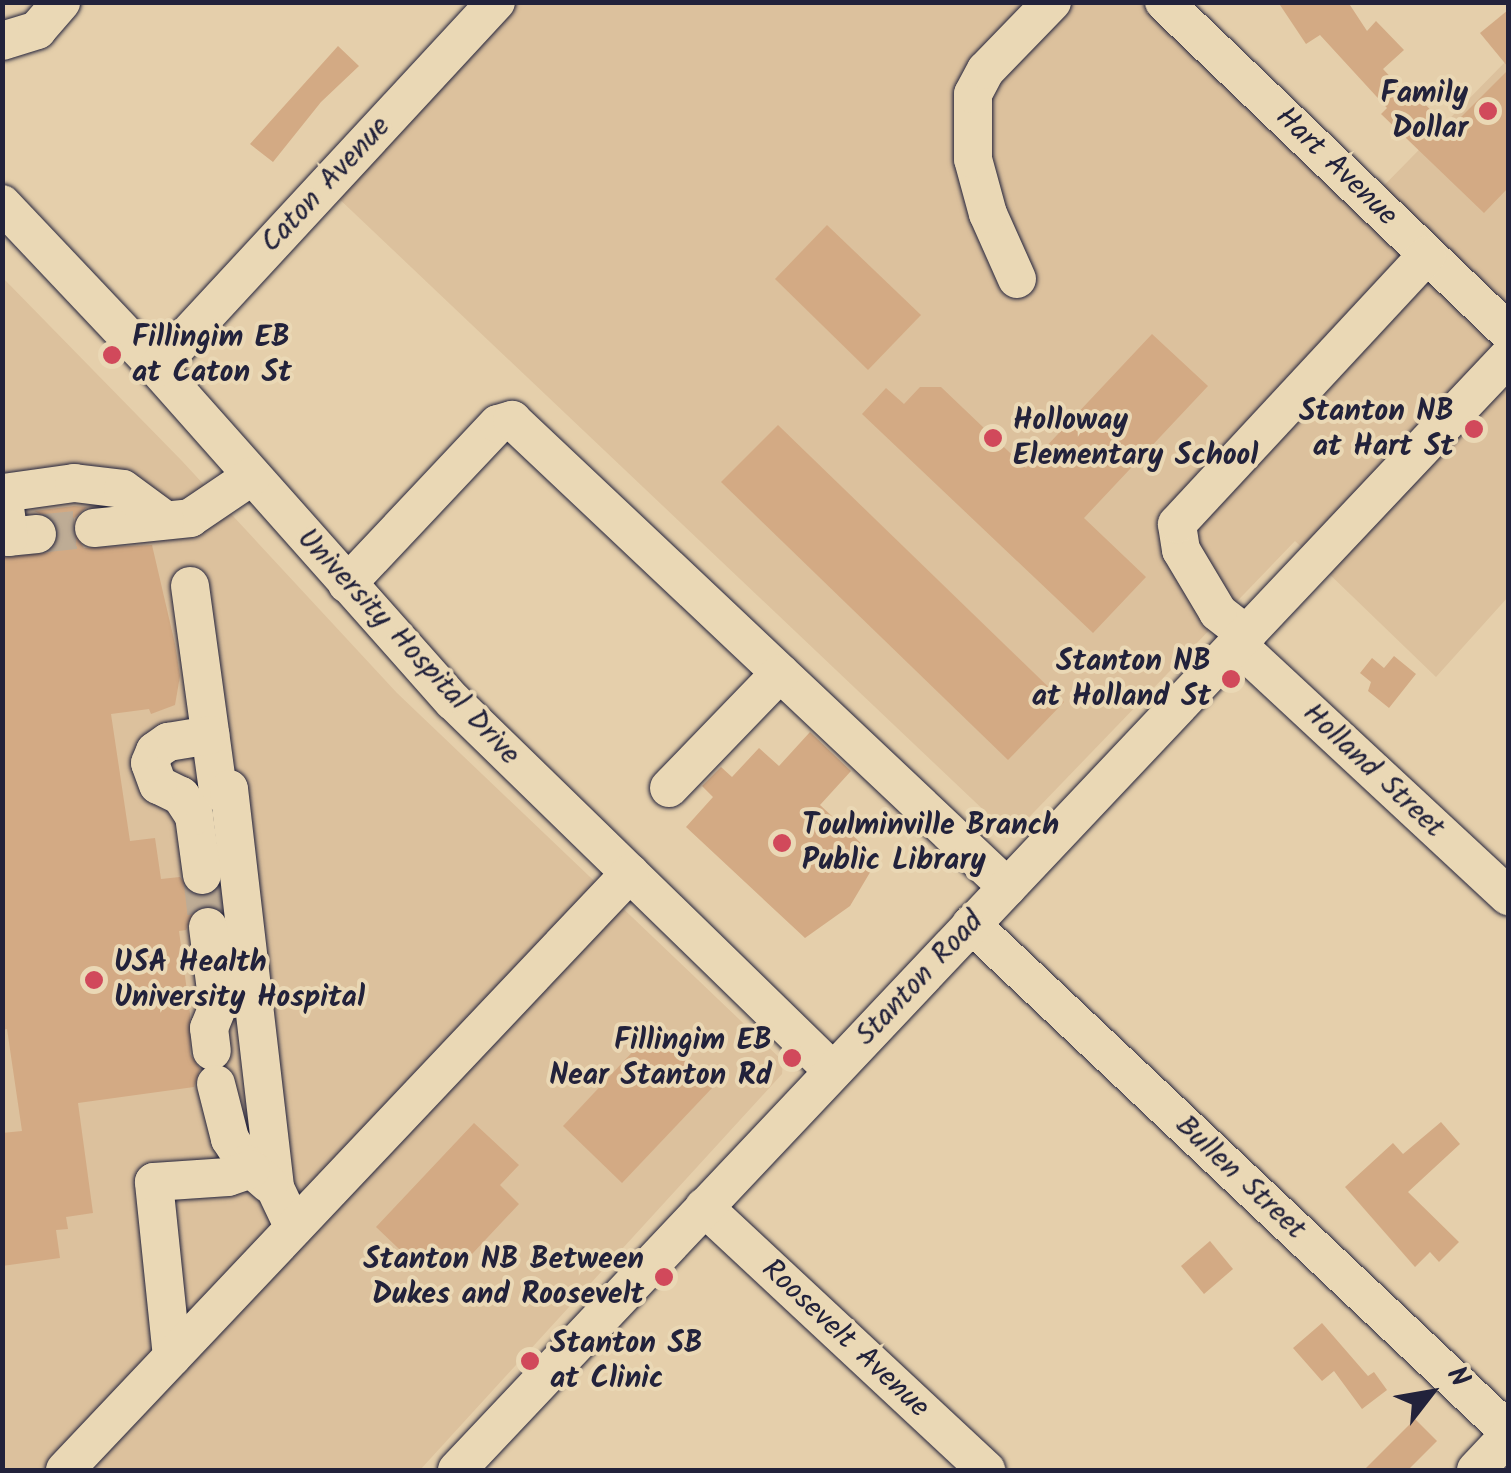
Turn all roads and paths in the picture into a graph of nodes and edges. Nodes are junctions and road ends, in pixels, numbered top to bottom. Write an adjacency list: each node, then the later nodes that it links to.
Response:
1 (62, 2): 5 (street)
2 (496, 2): 11 (street, Caton Avenue)
3 (1052, 2): 8 (street)
4 (1164, 2): 7 (street, Hart Avenue)
5 (2, 41)
6 (2, 204): 11 (street, University Hospital Drive)
7 (1427, 255): 9 (street, Hart Avenue); 18 (street, Holland Street)
8 (1017, 279)
9 (1508, 332)
10 (1508, 357): 18 (street, Stanton Road)
11 (157, 368): 12 (street, University Hospital Drive)
12 (252, 476): 13 (street); 16 (street, University Hospital Drive)
13 (166, 520): 14 (street); 15 (street)
14 (94, 528)
15 (37, 534)
16 (347, 584): 19 (street); 22 (street, University Hospital Drive)
17 (190, 586): 20 (street)
18 (1242, 640): 24 (street, Stanton Road); 25 (street, Holland Street)
19 (780, 673): 21 (street); 24 (street)
20 (210, 735): 23 (street); 29 (street)
21 (670, 788)
22 (630, 873): 28 (street, University Hospital Drive); 31 (street)
23 (202, 875)
24 (1007, 887): 26 (street, Stanton Road)
25 (1508, 896)
26 (972, 924): 28 (street, Stanton Road); 33 (street, Bullen Street)
27 (208, 927): 29 (street)
28 (833, 1071): 30 (street, Stanton Road)
29 (263, 1178): 31 (street); 32 (street)
30 (704, 1207): 35 (street, Stanton Road); 36 (street, Roosevelt Avenue)
31 (294, 1228): 32 (street)
32 (172, 1357): 34 (street)
33 (1508, 1434): 37 (street)
34 (65, 1470)
35 (456, 1470)
36 (986, 1470)
37 (1476, 1470)

